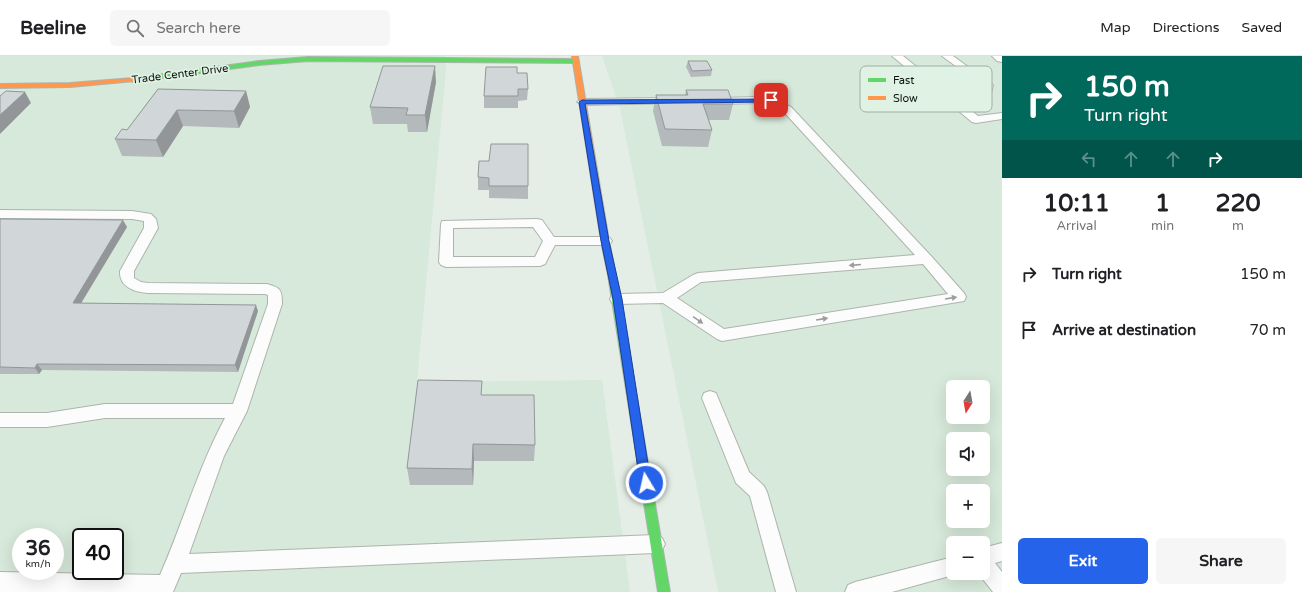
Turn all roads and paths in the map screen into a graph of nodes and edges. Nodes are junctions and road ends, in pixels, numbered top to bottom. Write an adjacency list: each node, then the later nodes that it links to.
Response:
1 (897, 56): 6 (lane)
2 (947, 56): 7 (lane)
3 (999, 56): 5 (street)
4 (575, 58): 8 (street, Trade Center Drive); 11 (street)
5 (1002, 58)
6 (910, 66)
7 (961, 66)
8 (0, 86)
9 (684, 101): 11 (lane)
10 (700, 101): 17 (lane)
11 (582, 102): 16 (street)
12 (966, 112): 13 (lane)
13 (1002, 116)
14 (0, 214): 21 (lane)
15 (550, 241): 15 (lane); 16 (lane)
16 (605, 241): 19 (street)
17 (926, 259): 18 (lane, one-way to 18); 18 (lane, one-way to 17)
18 (666, 298): 19 (lane)
19 (617, 299): 23 (street)
20 (710, 398): 33 (lane)
21 (239, 411): 22 (lane); 26 (lane)
22 (0, 420)
23 (655, 544): 26 (lane); 32 (street)
24 (1002, 552): 25 (lane)
25 (990, 556)
26 (176, 564): 31 (lane)
27 (946, 568): 34 (lane)
28 (990, 573): 30 (lane)
29 (0, 582): 31 (lane)
30 (1002, 588)
31 (165, 589)
32 (664, 592)
33 (786, 592)
34 (855, 592)

